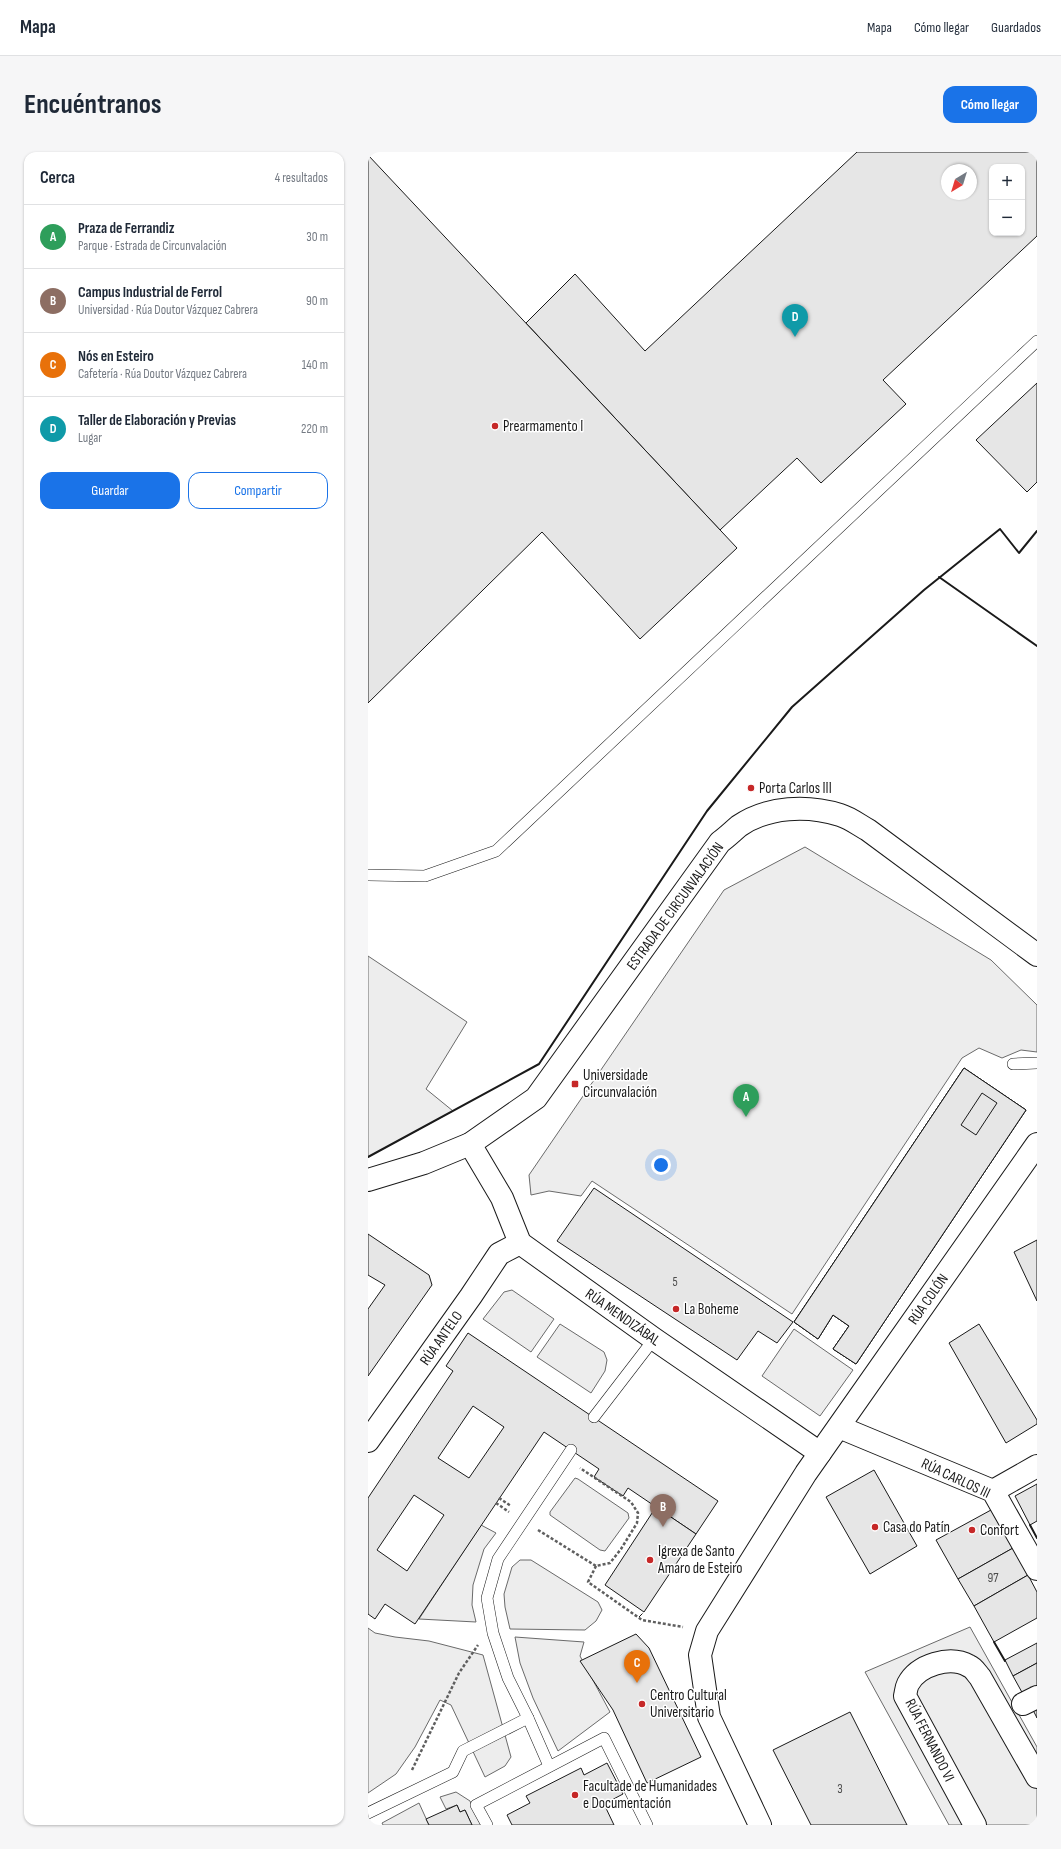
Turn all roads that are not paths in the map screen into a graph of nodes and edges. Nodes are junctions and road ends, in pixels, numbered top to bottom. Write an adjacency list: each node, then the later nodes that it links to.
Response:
1 (1037, 341): 2 (lane)
2 (368, 875)
3 (1037, 955): 6 (street, ESTRADA DE CIRCUNVALACIÓN)
4 (1037, 1063): 5 (lane)
5 (1013, 1064)
6 (470, 1144): 8 (street, ESTRADA DE CIRCUNVALACIÓN); 9 (street)
7 (1037, 1144): 12 (street, RÚA COLÓN)
8 (368, 1180)
9 (520, 1243): 10 (street, RÚA MENDIZÁBAL); 13 (street, RÚA ANTELO)
10 (654, 1339): 11 (lane); 14 (street, RÚA MENDIZÁBAL)
11 (594, 1417)
12 (838, 1427): 14 (street, RÚA COLÓN); 17 (street, RÚA CARLOS III)
13 (368, 1441)
14 (820, 1453): 25 (street, RÚA COLÓN)
15 (569, 1454): 19 (lane)
16 (1037, 1466): 17 (street)
17 (993, 1491): 18 (street, RÚA CARLOS III)
18 (1037, 1569)
19 (528, 1718): 20 (lane); 22 (lane)
20 (549, 1766): 23 (lane); 24 (lane)
21 (1037, 1777): 26 (street, RÚA FERNANDO VI)
22 (368, 1813)
23 (486, 1825)
24 (647, 1825)
25 (760, 1825)
26 (975, 1825)

